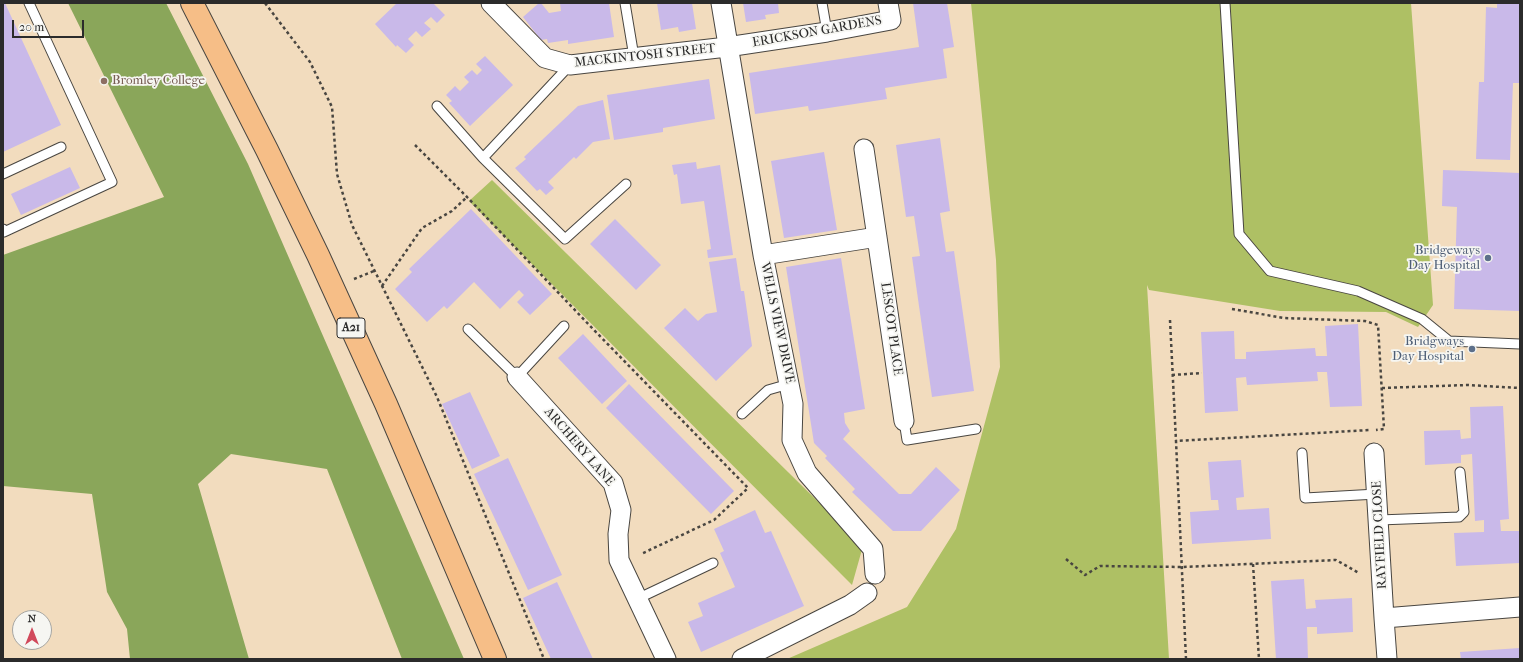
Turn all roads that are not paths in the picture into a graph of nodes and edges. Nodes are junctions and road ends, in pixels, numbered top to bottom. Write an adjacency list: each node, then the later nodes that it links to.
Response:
1 (29, 3): 19 (lane)
2 (192, 3): 41 (main road, A21)
3 (491, 3): 12 (street, MACKINTOSH STREET)
4 (626, 3): 11 (lane)
5 (721, 3): 10 (street, WELLS VIEW DRIVE)
6 (822, 3): 9 (lane)
7 (888, 3): 9 (street, ERICKSON GARDENS)
8 (1225, 3): 24 (lane)
9 (827, 32): 10 (street, ERICKSON GARDENS)
10 (727, 47): 11 (street, MACKINTOSH STREET); 21 (street, WELLS VIEW DRIVE)
11 (634, 58): 12 (street, MACKINTOSH STREET)
12 (570, 65): 16 (lane)
13 (437, 106): 16 (lane)
14 (61, 147): 17 (lane)
15 (864, 148): 20 (street, LESCOT PLACE)
16 (483, 158): 18 (lane)
17 (3, 174)
18 (626, 184)
19 (3, 229)
20 (877, 237): 21 (street); 28 (street, LESCOT PLACE)
21 (763, 255): 26 (street, WELLS VIEW DRIVE)
22 (564, 326): 25 (lane)
23 (468, 330): 25 (lane)
24 (1520, 344)
25 (517, 377): 38 (street, ARCHERY LANE)
26 (789, 384): 27 (lane); 36 (street, WELLS VIEW DRIVE)
27 (742, 414)
28 (904, 421): 29 (lane)
29 (976, 429)
30 (1302, 453): 33 (lane)
31 (1374, 453): 33 (street, RAYFIELD CLOSE)
32 (1460, 472): 34 (lane)
33 (1377, 494): 34 (street, RAYFIELD CLOSE)
34 (1379, 520): 40 (street, RAYFIELD CLOSE)
35 (713, 563): 38 (lane)
36 (875, 574)
37 (867, 594): 43 (street)
38 (637, 599): 42 (street, ARCHERY LANE)
39 (1520, 607): 40 (street)
40 (1384, 618): 44 (street, RAYFIELD CLOSE)
41 (495, 659)
42 (666, 659)
43 (745, 659)
44 (1387, 659)

